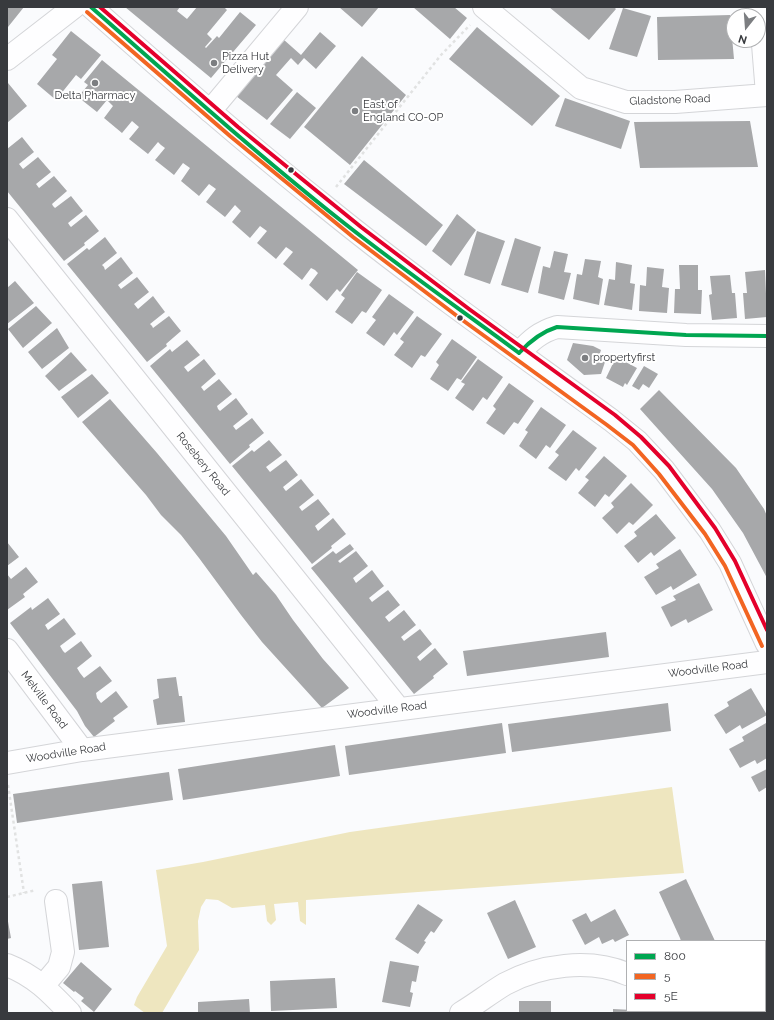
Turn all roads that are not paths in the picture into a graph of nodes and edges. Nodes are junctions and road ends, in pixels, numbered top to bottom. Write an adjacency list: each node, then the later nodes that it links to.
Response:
1 (74, 7): 6 (street)
2 (91, 7): 8 (street)
3 (297, 7): 8 (street)
4 (760, 7): 7 (street)
5 (485, 8): 7 (street, Gladstone Road)
6 (7, 59)
7 (767, 94)
8 (210, 111): 11 (street)
9 (7, 219): 15 (street, Rosebery Road)
10 (767, 336): 11 (street)
11 (519, 353): 12 (street)
12 (767, 644)
13 (7, 650): 16 (street, Melville Road)
14 (767, 662): 15 (street, Woodville Road)
15 (399, 708): 16 (street, Woodville Road)
16 (82, 750): 17 (street, Woodville Road)
17 (7, 763)
18 (56, 900): 21 (street)
19 (7, 965): 21 (street)
20 (626, 974): 23 (street)
21 (43, 986): 22 (street)
22 (70, 1013)
23 (461, 1013)

